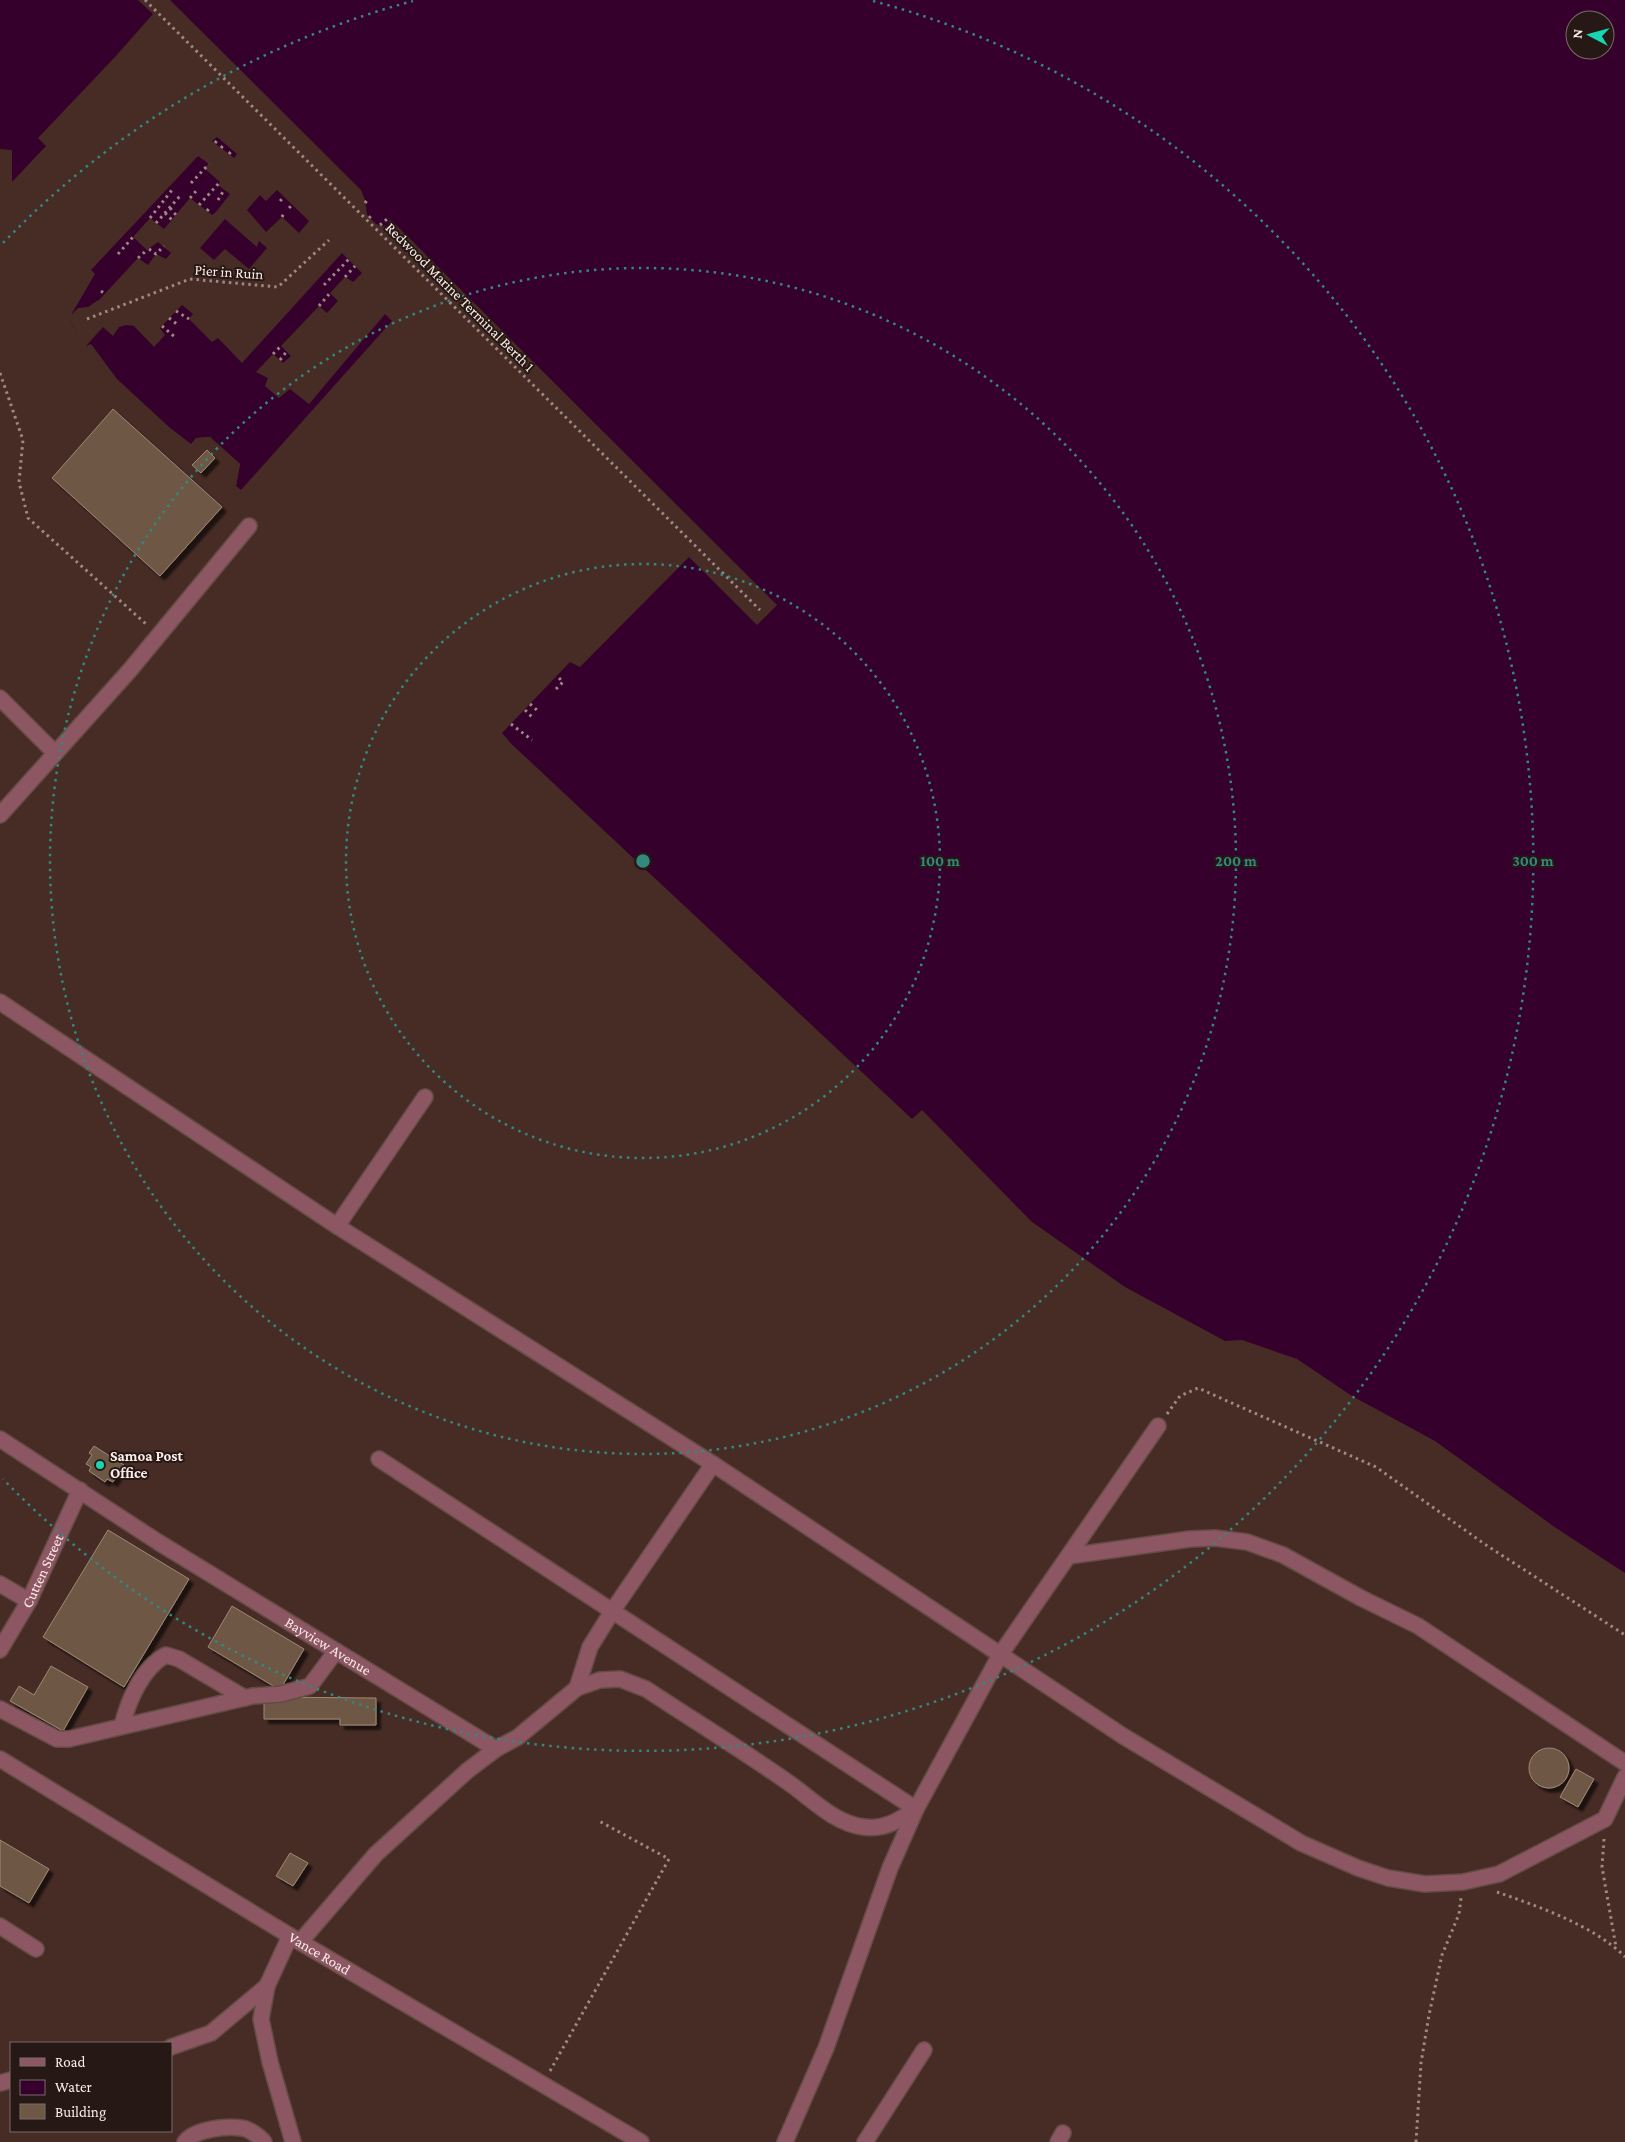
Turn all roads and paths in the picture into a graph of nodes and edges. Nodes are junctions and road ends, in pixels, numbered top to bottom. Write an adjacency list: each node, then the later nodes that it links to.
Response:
1 (145, 0): 54 (path, Redwood Marine Terminal Berth 1)
2 (219, 138): 3 (path)
3 (215, 143)
4 (225, 143): 5 (path)
5 (221, 148)
6 (232, 150): 7 (path)
7 (229, 154)
8 (209, 164): 9 (path)
9 (191, 182)
10 (220, 182): 19 (path)
11 (172, 190): 23 (path)
12 (197, 190): 16 (path)
13 (224, 190): 17 (path)
14 (180, 196): 20 (path)
15 (284, 197): 18 (path)
16 (190, 198)
17 (218, 200)
18 (280, 202)
19 (200, 205)
20 (169, 208): 21 (path); 22 (path)
21 (165, 213): 24 (path); 25 (path)
22 (176, 215)
23 (150, 218)
24 (172, 220)
25 (156, 223)
26 (380, 225): 27 (path)
27 (393, 225)
28 (133, 237): 31 (path)
29 (329, 240): 43 (path, Pier in Ruin)
30 (164, 246): 32 (path)
31 (118, 254)
32 (138, 258)
33 (348, 260): 36 (path)
34 (355, 266): 35 (path)
35 (345, 276)
36 (324, 285)
37 (101, 291): 39 (path)
38 (330, 293): 40 (path)
39 (105, 294)
40 (320, 306)
41 (176, 311): 44 (path)
42 (169, 318): 45 (path)
43 (87, 319)
44 (188, 319)
45 (178, 325)
46 (162, 326): 47 (path)
47 (176, 338)
48 (281, 346): 50 (path)
49 (287, 352): 51 (path)
50 (273, 354)
51 (280, 360)
52 (0, 373): 55 (path)
53 (249, 526): 55 (street)
54 (760, 610)
55 (158, 635): 65 (street)
56 (557, 676): 57 (path)
57 (556, 689)
58 (0, 698): 65 (street)
59 (530, 704): 61 (path)
60 (524, 710): 62 (path)
61 (538, 711)
62 (534, 719)
63 (511, 724): 64 (path)
64 (532, 740)
65 (55, 753): 66 (street)
66 (0, 815)
67 (2, 1001): 69 (street)
68 (424, 1097): 69 (street)
69 (337, 1226): 73 (street)
70 (1158, 1426): 75 (street); 79 (path)
71 (0, 1439): 74 (street, Bayview Avenue)
72 (379, 1459): 78 (street)
73 (713, 1464): 78 (street); 82 (street)
74 (80, 1490): 77 (street, Cutten Street); 81 (street, Bayview Avenue)
75 (1069, 1556): 82 (street); 89 (street)
76 (0, 1584): 77 (street)
77 (29, 1601): 80 (street, Cutten Street)
78 (613, 1610): 83 (street); 91 (street)
79 (1625, 1635)
80 (0, 1650)
81 (336, 1651): 84 (street); 87 (street, Bayview Avenue)
82 (1000, 1655): 91 (street); 94 (street)
83 (577, 1688): 87 (street); 91 (street)
84 (245, 1698): 86 (street); 86 (street)
85 (0, 1709): 86 (street)
86 (122, 1726)
87 (496, 1749): 97 (street)
88 (0, 1759): 97 (street, Vance Road)
89 (1625, 1763)
90 (1625, 1777): 92 (street)
91 (916, 1809): 109 (street)
92 (1605, 1819): 94 (street); 98 (path)
93 (599, 1821): 104 (path)
94 (1463, 1882): 111 (path)
95 (1495, 1892): 98 (path)
96 (0, 1926): 99 (street)
97 (295, 1939): 101 (street); 104 (street, Vance Road)
98 (1616, 1947): 100 (path)
99 (36, 1948)
100 (1625, 1957)
101 (267, 1986): 102 (street); 107 (street)
102 (172, 2047)
103 (924, 2050): 110 (street)
104 (542, 2084): 108 (street, Vance Road)
105 (185, 2142): 106 (street)
106 (264, 2142)
107 (293, 2142)
108 (642, 2142)
109 (785, 2142)
110 (865, 2142)
111 (1416, 2142)

